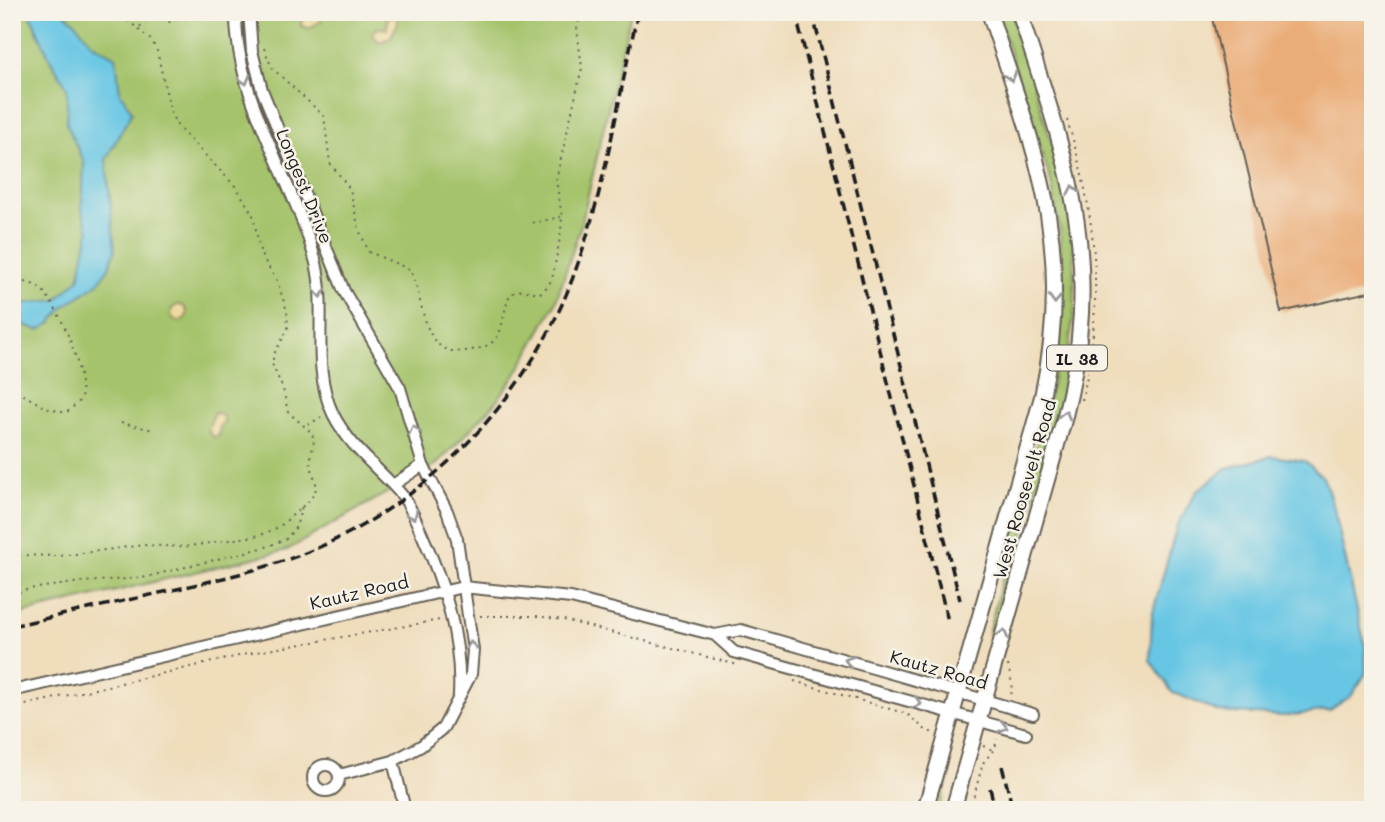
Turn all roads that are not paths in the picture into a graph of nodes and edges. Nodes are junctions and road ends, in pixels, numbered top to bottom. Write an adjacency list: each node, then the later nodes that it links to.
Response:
1 (236, 12): 6 (street, Longest Drive, one-way to 6)
2 (249, 12): 5 (street, Longest Drive, one-way to 2)
3 (989, 12): 11 (main road, West Roosevelt Road / IL 38, one-way to 11)
4 (1018, 12): 12 (main road, West Roosevelt Road / IL 38, one-way to 4)
5 (423, 465): 6 (street); 7 (street, Longest Drive)
6 (393, 485): 8 (street, Longest Drive, one-way to 8)
7 (463, 587): 8 (street, Kautz Road); 9 (street, Kautz Road); 13 (street, Longest Drive, one-way to 7)
8 (444, 592): 10 (street, Kautz Road); 13 (street, Longest Drive)
9 (715, 635): 11 (street, Kautz Road, one-way to 9); 14 (street, Kautz Road, one-way to 14)
10 (12, 691)
11 (958, 693): 12 (street, Kautz Road); 14 (main road, West Roosevelt Road / IL 38)
12 (985, 700): 15 (street, Kautz Road); 16 (main road, West Roosevelt Road / IL 38)
13 (459, 702): 18 (street, Longest Drive)
14 (952, 713): 16 (street, Kautz Road); 21 (main road, IL 38)
15 (1033, 714)
16 (979, 720): 17 (street, Kautz Road, one-way to 17); 22 (main road, West Roosevelt Road / IL 38)
17 (1026, 734)
18 (393, 761): 19 (street, Longest Drive); 20 (street)
19 (339, 775)
20 (405, 810)
21 (925, 810)
22 (953, 810)

